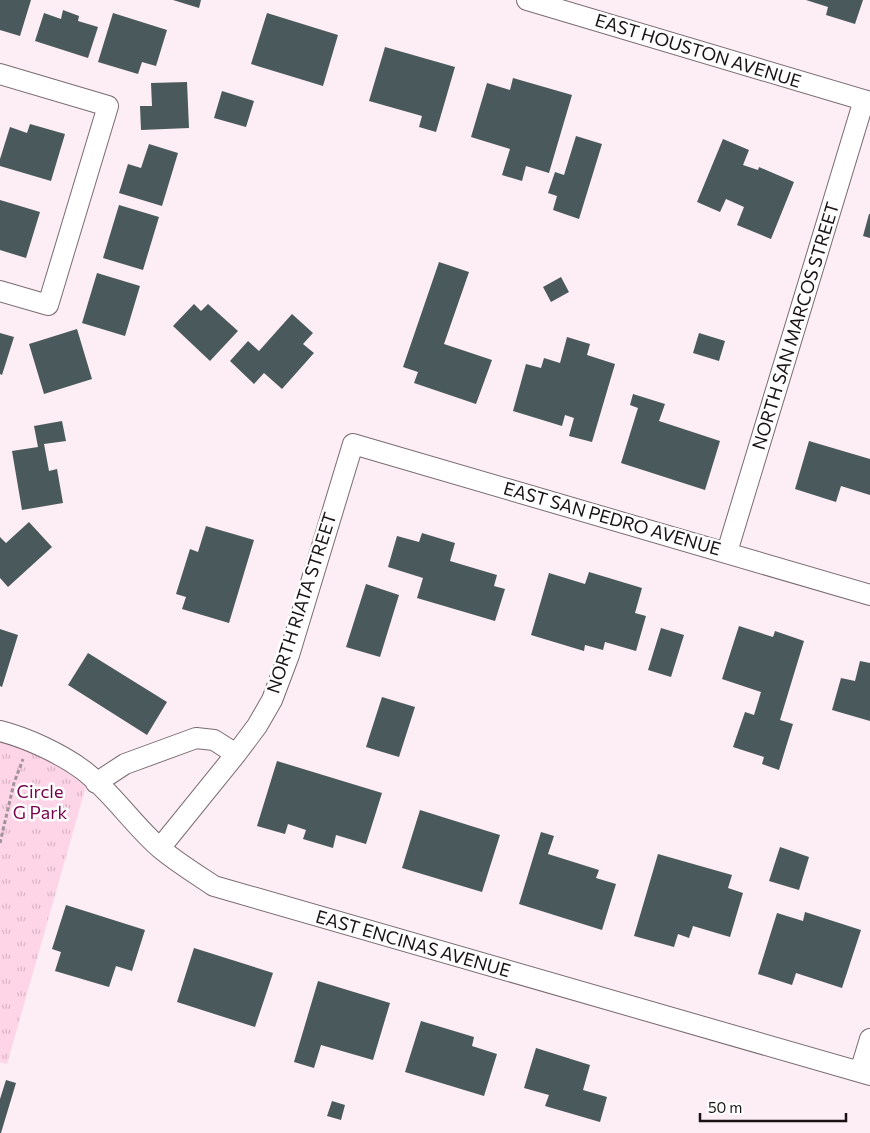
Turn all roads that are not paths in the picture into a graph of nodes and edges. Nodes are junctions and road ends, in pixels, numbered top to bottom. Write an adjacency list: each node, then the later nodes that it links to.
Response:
1 (527, 0): 3 (street, EAST HOUSTON AVENUE)
2 (0, 74): 4 (street)
3 (867, 101): 6 (street, NORTH SAN MARCOS STREET)
4 (0, 291)
5 (353, 444): 6 (street, EAST SAN PEDRO AVENUE); 9 (street, NORTH RIATA STREET)
6 (727, 552): 7 (street, EAST SAN PEDRO AVENUE)
7 (870, 595)
8 (0, 731): 10 (street, EAST ENCINAS AVENUE)
9 (236, 754): 10 (street); 11 (street, NORTH RIATA STREET)
10 (96, 783): 11 (street, EAST ENCINAS AVENUE)
11 (160, 848): 13 (street, EAST ENCINAS AVENUE)
12 (870, 1039): 13 (street)
13 (865, 1074)

